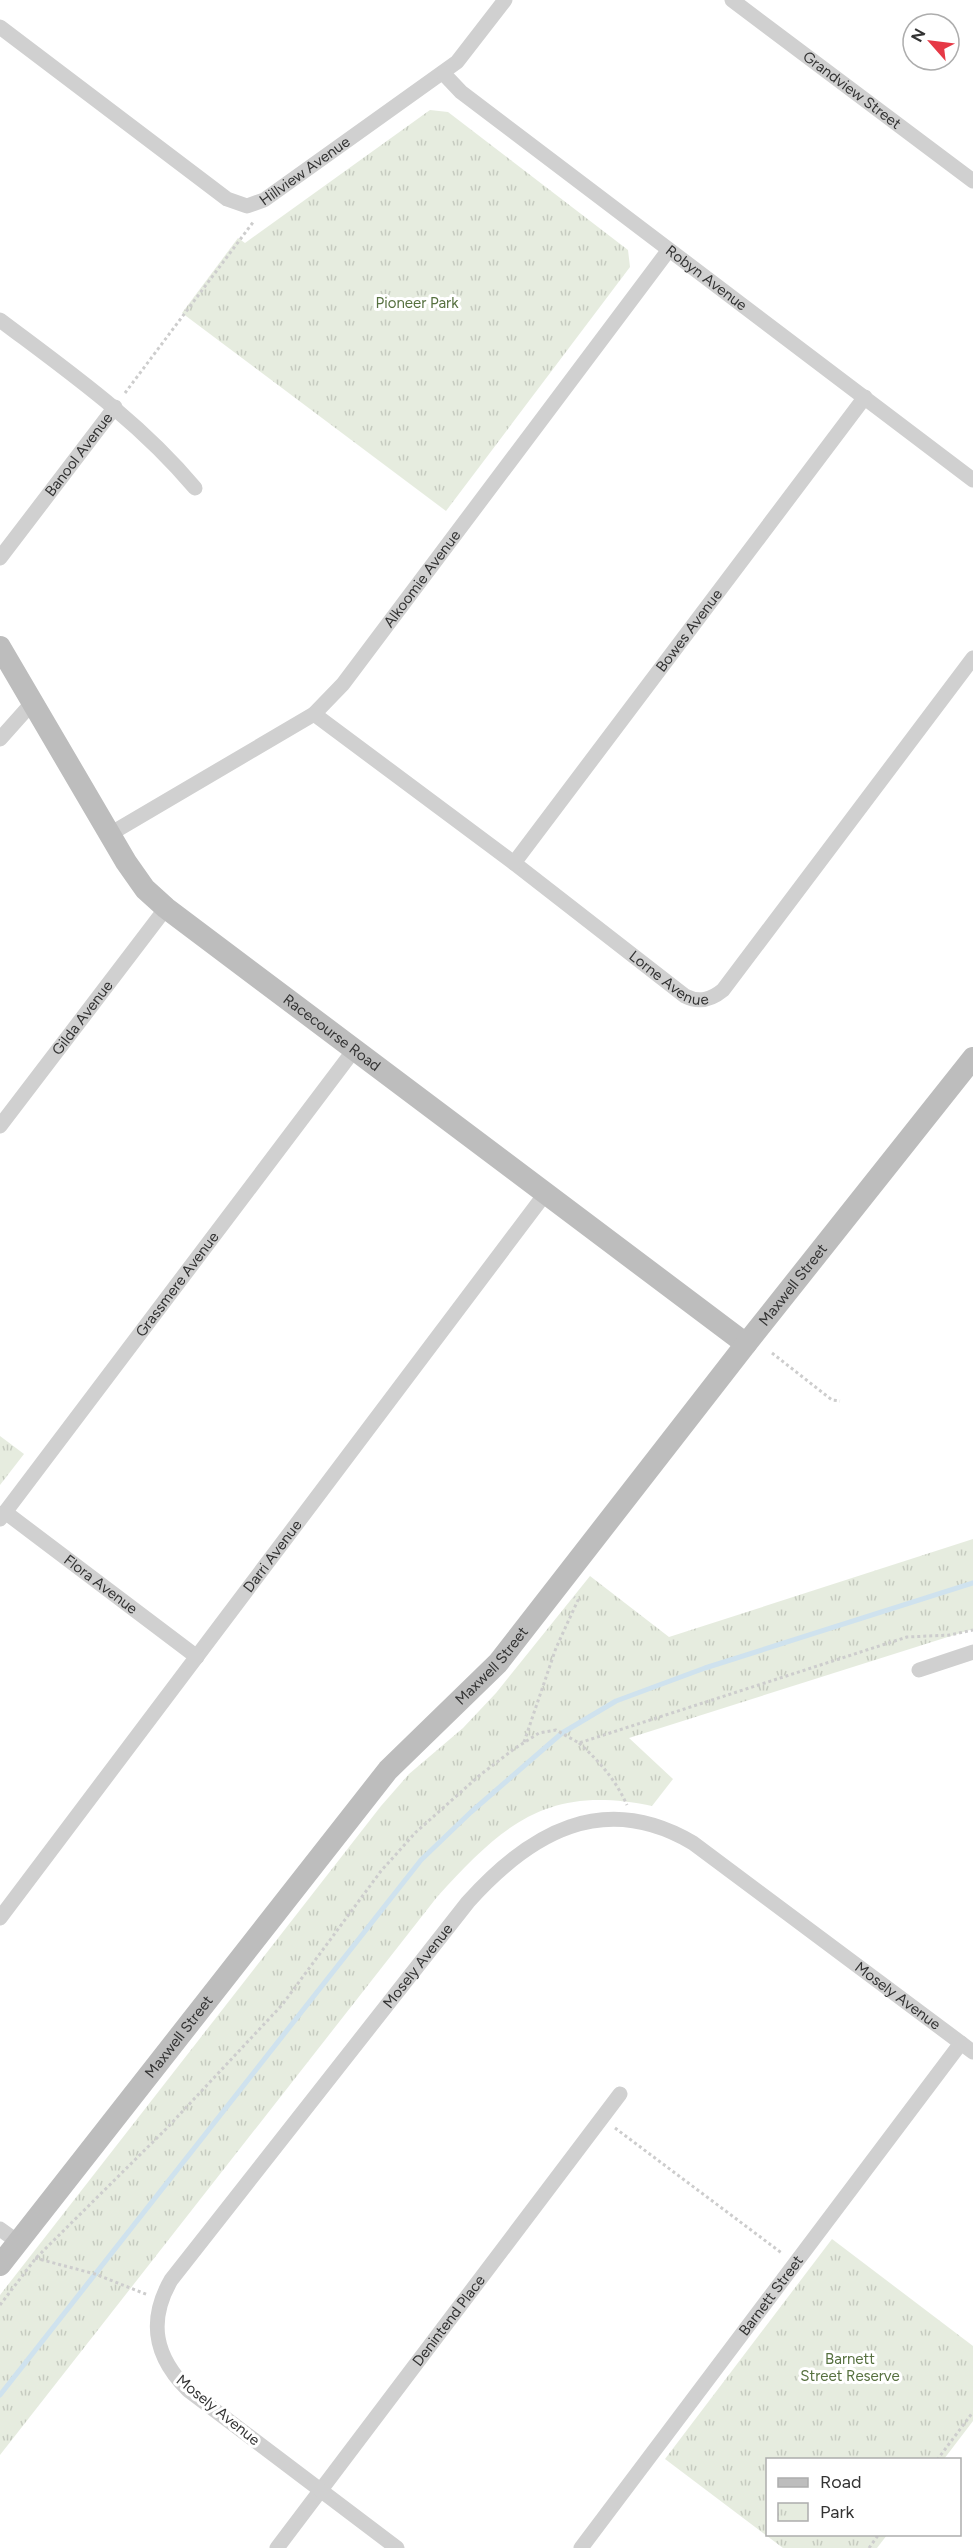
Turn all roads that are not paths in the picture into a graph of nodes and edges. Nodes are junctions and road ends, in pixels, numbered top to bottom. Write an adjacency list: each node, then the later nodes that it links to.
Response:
1 (506, 0): 4 (street, Hillview Avenue)
2 (732, 0): 5 (street, Grandview Street)
3 (0, 27): 4 (street, Hillview Avenue)
4 (443, 73): 6 (street, Robyn Avenue)
5 (973, 181)
6 (668, 251): 8 (street, Robyn Avenue); 16 (street, Alkoomie Avenue)
7 (0, 320): 9 (street, Banool Avenue)
8 (865, 397): 10 (street, Robyn Avenue); 19 (street, Bowes Avenue)
9 (115, 407): 11 (street); 12 (street, Banool Avenue)
10 (973, 480)
11 (195, 488)
12 (0, 558)
13 (0, 647): 15 (main road, Racecourse Road)
14 (973, 658): 19 (street, Lorne Avenue)
15 (33, 702): 17 (street); 18 (main road, Racecourse Road)
16 (315, 714): 18 (street, Alkoomie Avenue); 19 (street, Lorne Avenue)
17 (0, 739)
18 (110, 834): 20 (main road, Racecourse Road)
19 (514, 863)
20 (166, 908): 21 (main road, Racecourse Road); 23 (street, Gilda Avenue)
21 (354, 1050): 24 (main road, Racecourse Road); 26 (street, Grassmere Avenue)
22 (973, 1058): 25 (main road, Maxwell Street)
23 (0, 1126)
24 (545, 1194): 25 (main road, Racecourse Road); 28 (street, Darri Avenue)
25 (746, 1344): 33 (main road, Maxwell Street)
26 (3, 1515): 28 (street, Flora Avenue)
27 (973, 1653): 29 (street)
28 (196, 1657): 30 (street, Darri Avenue)
29 (919, 1670)
30 (0, 1918)
31 (967, 2047): 34 (street, Mosely Avenue); 37 (street, Barnett Street)
32 (620, 2094): 34 (street, Denintend Place)
33 (6, 2248)
34 (321, 2490): 35 (street, Denintend Place); 36 (street, Mosely Avenue)
35 (277, 2548)
36 (397, 2548)
37 (580, 2548)

